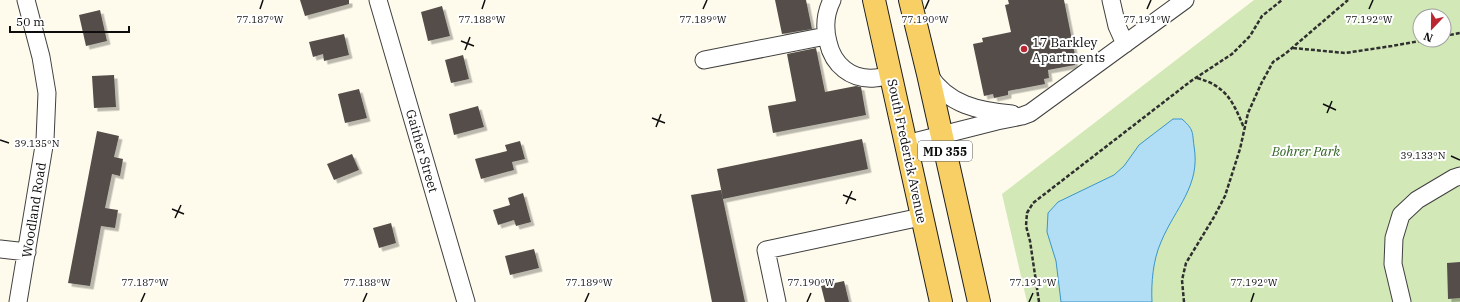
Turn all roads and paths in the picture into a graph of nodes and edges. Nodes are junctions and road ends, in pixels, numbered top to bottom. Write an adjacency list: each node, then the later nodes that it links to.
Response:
1 (26, 0): 25 (street, Woodland Road)
2 (378, 0): 27 (street, Gaither Street)
3 (832, 0): 10 (street)
4 (874, 0): 16 (main road, South Frederick Avenue / MD 355)
5 (910, 0): 15 (main road, MD 355)
6 (1111, 0): 12 (street)
7 (1184, 0): 12 (street)
8 (1282, 0): 17 (path)
9 (1348, 0): 13 (path)
10 (826, 36): 14 (street); 16 (street)
11 (1412, 42): 13 (path)
12 (1125, 44): 18 (street)
13 (1293, 48): 19 (path)
14 (704, 60)
15 (928, 74): 18 (street); 20 (main road, MD 355)
16 (890, 75): 21 (main road, South Frederick Avenue / MD 355)
17 (1197, 78): 19 (path); 31 (path)
18 (1030, 113): 20 (street)
19 (1245, 128): 32 (path)
20 (941, 135): 21 (street); 30 (main road, MD 355)
21 (906, 144): 23 (main road, South Frederick Avenue / MD 355)
22 (1460, 176): 33 (street)
23 (921, 217): 28 (street); 29 (main road, South Frederick Avenue / MD 355)
24 (0, 249): 25 (street)
25 (27, 252): 26 (street, Woodland Road)
26 (18, 302)
27 (466, 302)
28 (777, 302)
29 (941, 302)
30 (979, 302)
31 (1040, 302)
32 (1184, 302)
33 (1402, 302)

